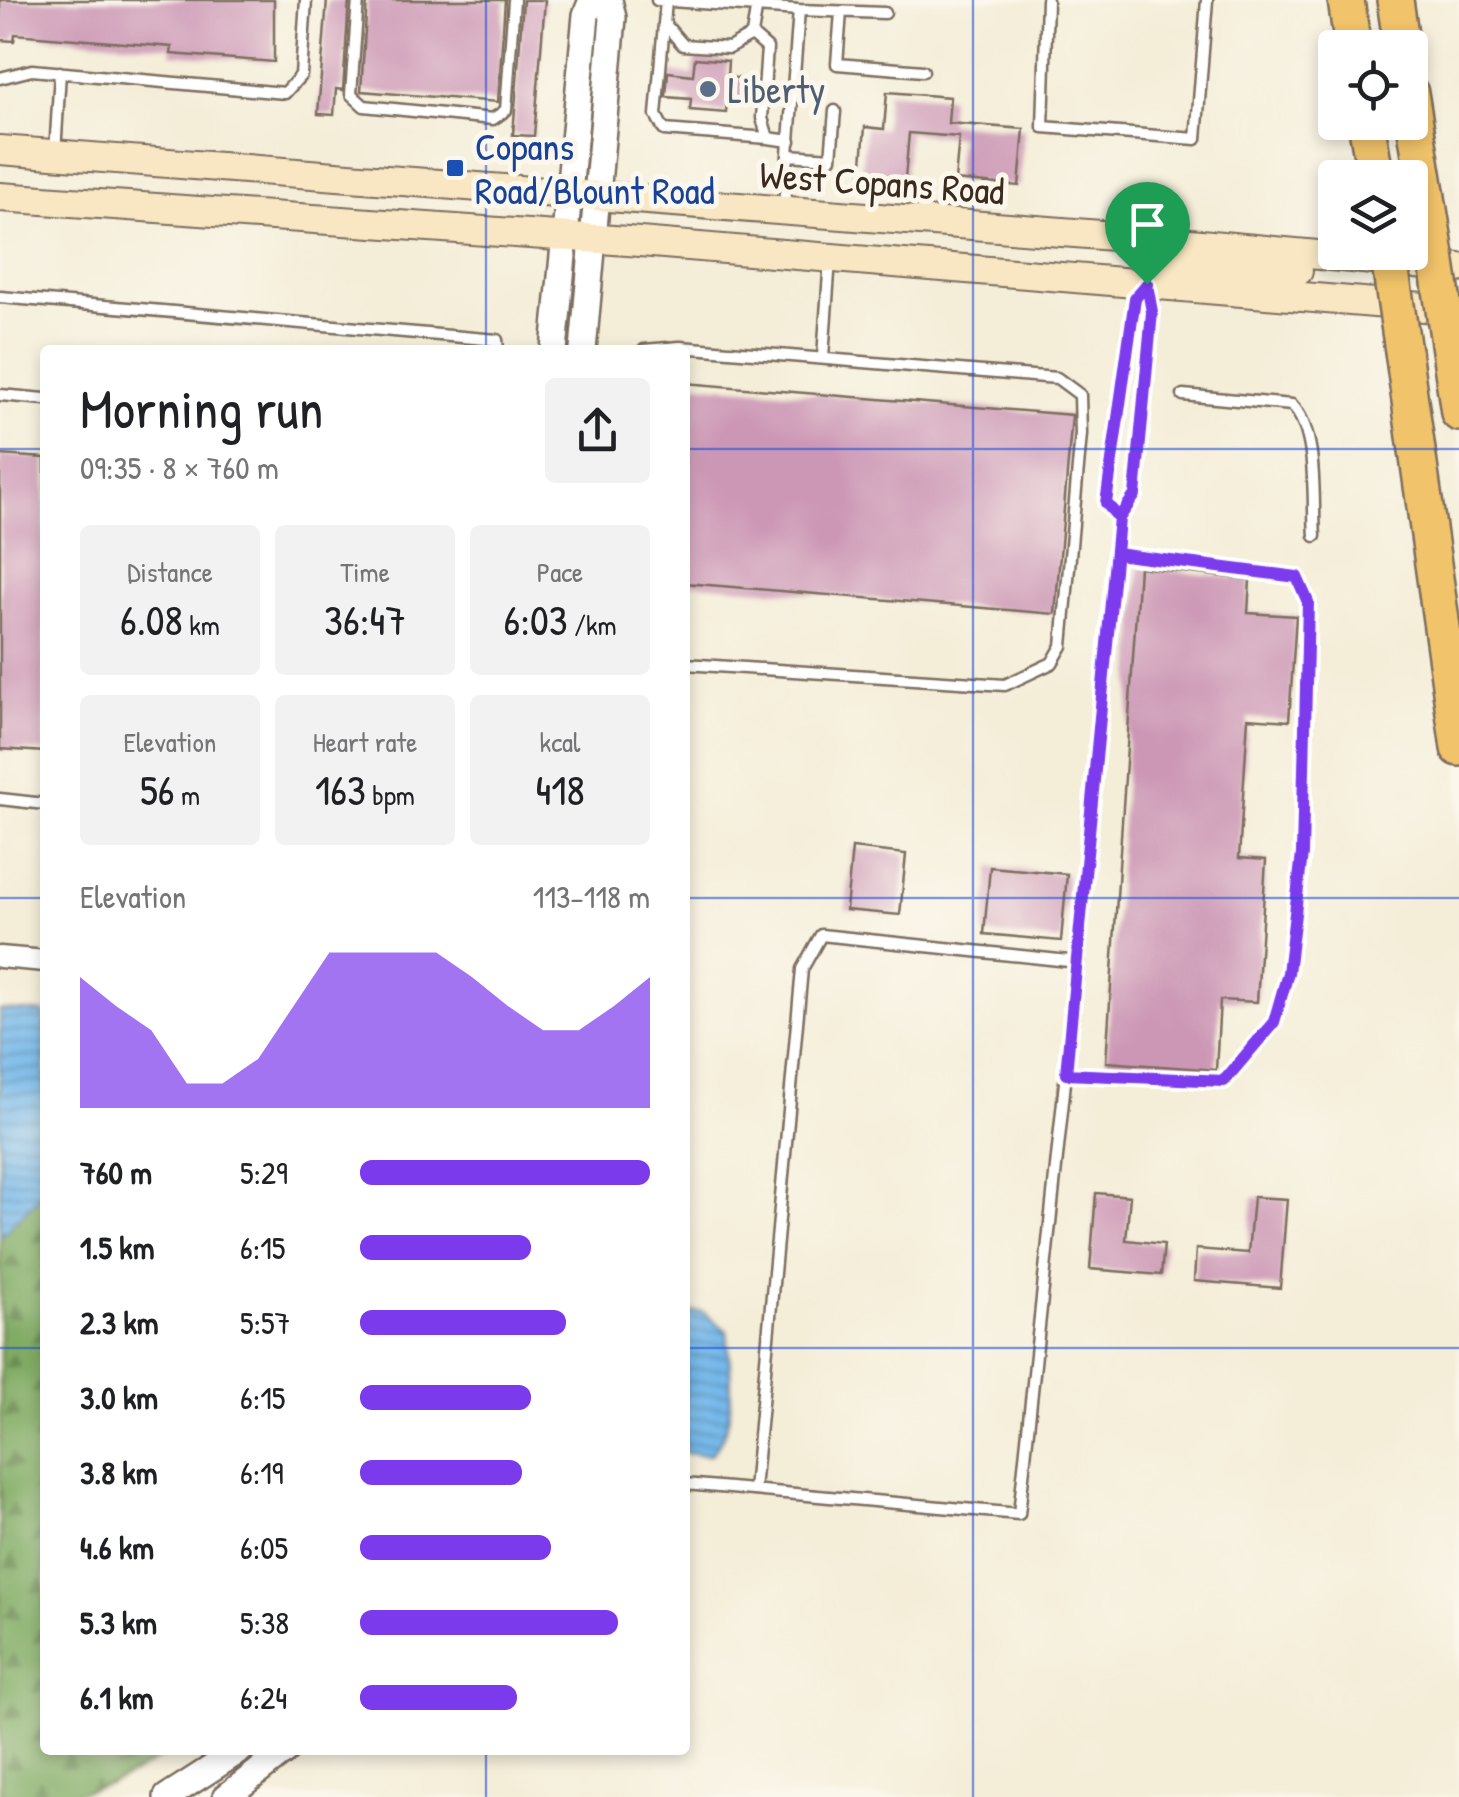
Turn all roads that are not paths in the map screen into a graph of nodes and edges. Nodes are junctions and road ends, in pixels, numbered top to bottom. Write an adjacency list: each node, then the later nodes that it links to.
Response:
1 (306, 0): 20 (lane)
2 (358, 0): 3 (lane)
3 (514, 0)
4 (592, 0): 31 (street)
5 (609, 0): 31 (street)
6 (657, 0): 7 (lane)
7 (666, 0): 12 (lane); 16 (lane)
8 (1047, 0): 9 (lane)
9 (1207, 0)
10 (1346, 0): 17 (highway)
11 (1395, 0): 18 (highway)
12 (758, 3): 13 (lane); 19 (lane)
13 (799, 10): 14 (lane); 26 (lane)
14 (841, 12): 15 (lane); 21 (lane)
15 (886, 13)
16 (664, 23): 19 (lane); 24 (lane)
17 (1350, 30)
18 (1399, 30)
19 (752, 35): 24 (lane)
20 (60, 72): 22 (lane); 28 (lane)
21 (923, 72)
22 (0, 78)
23 (835, 111): 29 (lane)
24 (768, 138): 26 (lane)
25 (1418, 140): 52 (highway, bridge)
26 (790, 141): 29 (lane)
27 (0, 150): 28 (main road, West Copans Road)
28 (56, 154): 31 (main road, West Copans Road)
29 (790, 155): 32 (lane)
30 (0, 197): 34 (main road, West Copans Road)
31 (584, 197): 32 (main road, West Copans Road); 34 (street); 35 (street)
32 (784, 213): 33 (main road, West Copans Road)
33 (1114, 236): 37 (main road, West Copans Road); 38 (main road)
34 (565, 238): 35 (main road, West Copans Road); 45 (street)
35 (594, 240): 36 (main road, West Copans Road); 46 (street)
36 (830, 257): 38 (main road, West Copans Road); 48 (lane)
37 (1459, 268)
38 (949, 269): 41 (main road, West Copans Road)
39 (1391, 270): 57 (highway, bridge)
40 (1459, 283): 41 (main road)
41 (1147, 284): 43 (main road, West Copans Road); 53 (lane); 53 (lane)
42 (0, 297): 44 (lane)
43 (1459, 310)
44 (498, 345)
45 (554, 345)
46 (584, 345)
47 (690, 348): 48 (lane)
48 (822, 357): 56 (lane)
49 (0, 394): 51 (lane)
50 (1182, 395): 54 (lane)
51 (40, 398)
52 (1459, 414)
53 (1119, 518): 55 (lane)
54 (1315, 536)
55 (1116, 554): 62 (lane); 63 (lane)
56 (690, 664)
57 (1459, 748)
58 (0, 799): 59 (lane)
59 (40, 803)
60 (0, 957): 61 (street)
61 (40, 961)
62 (1078, 962): 63 (lane); 65 (lane)
63 (1066, 1074): 65 (lane)
64 (690, 1484): 65 (lane)
65 (754, 1490)
66 (232, 1755): 68 (street)
67 (280, 1755): 69 (street)
68 (166, 1797)
69 (226, 1797)

